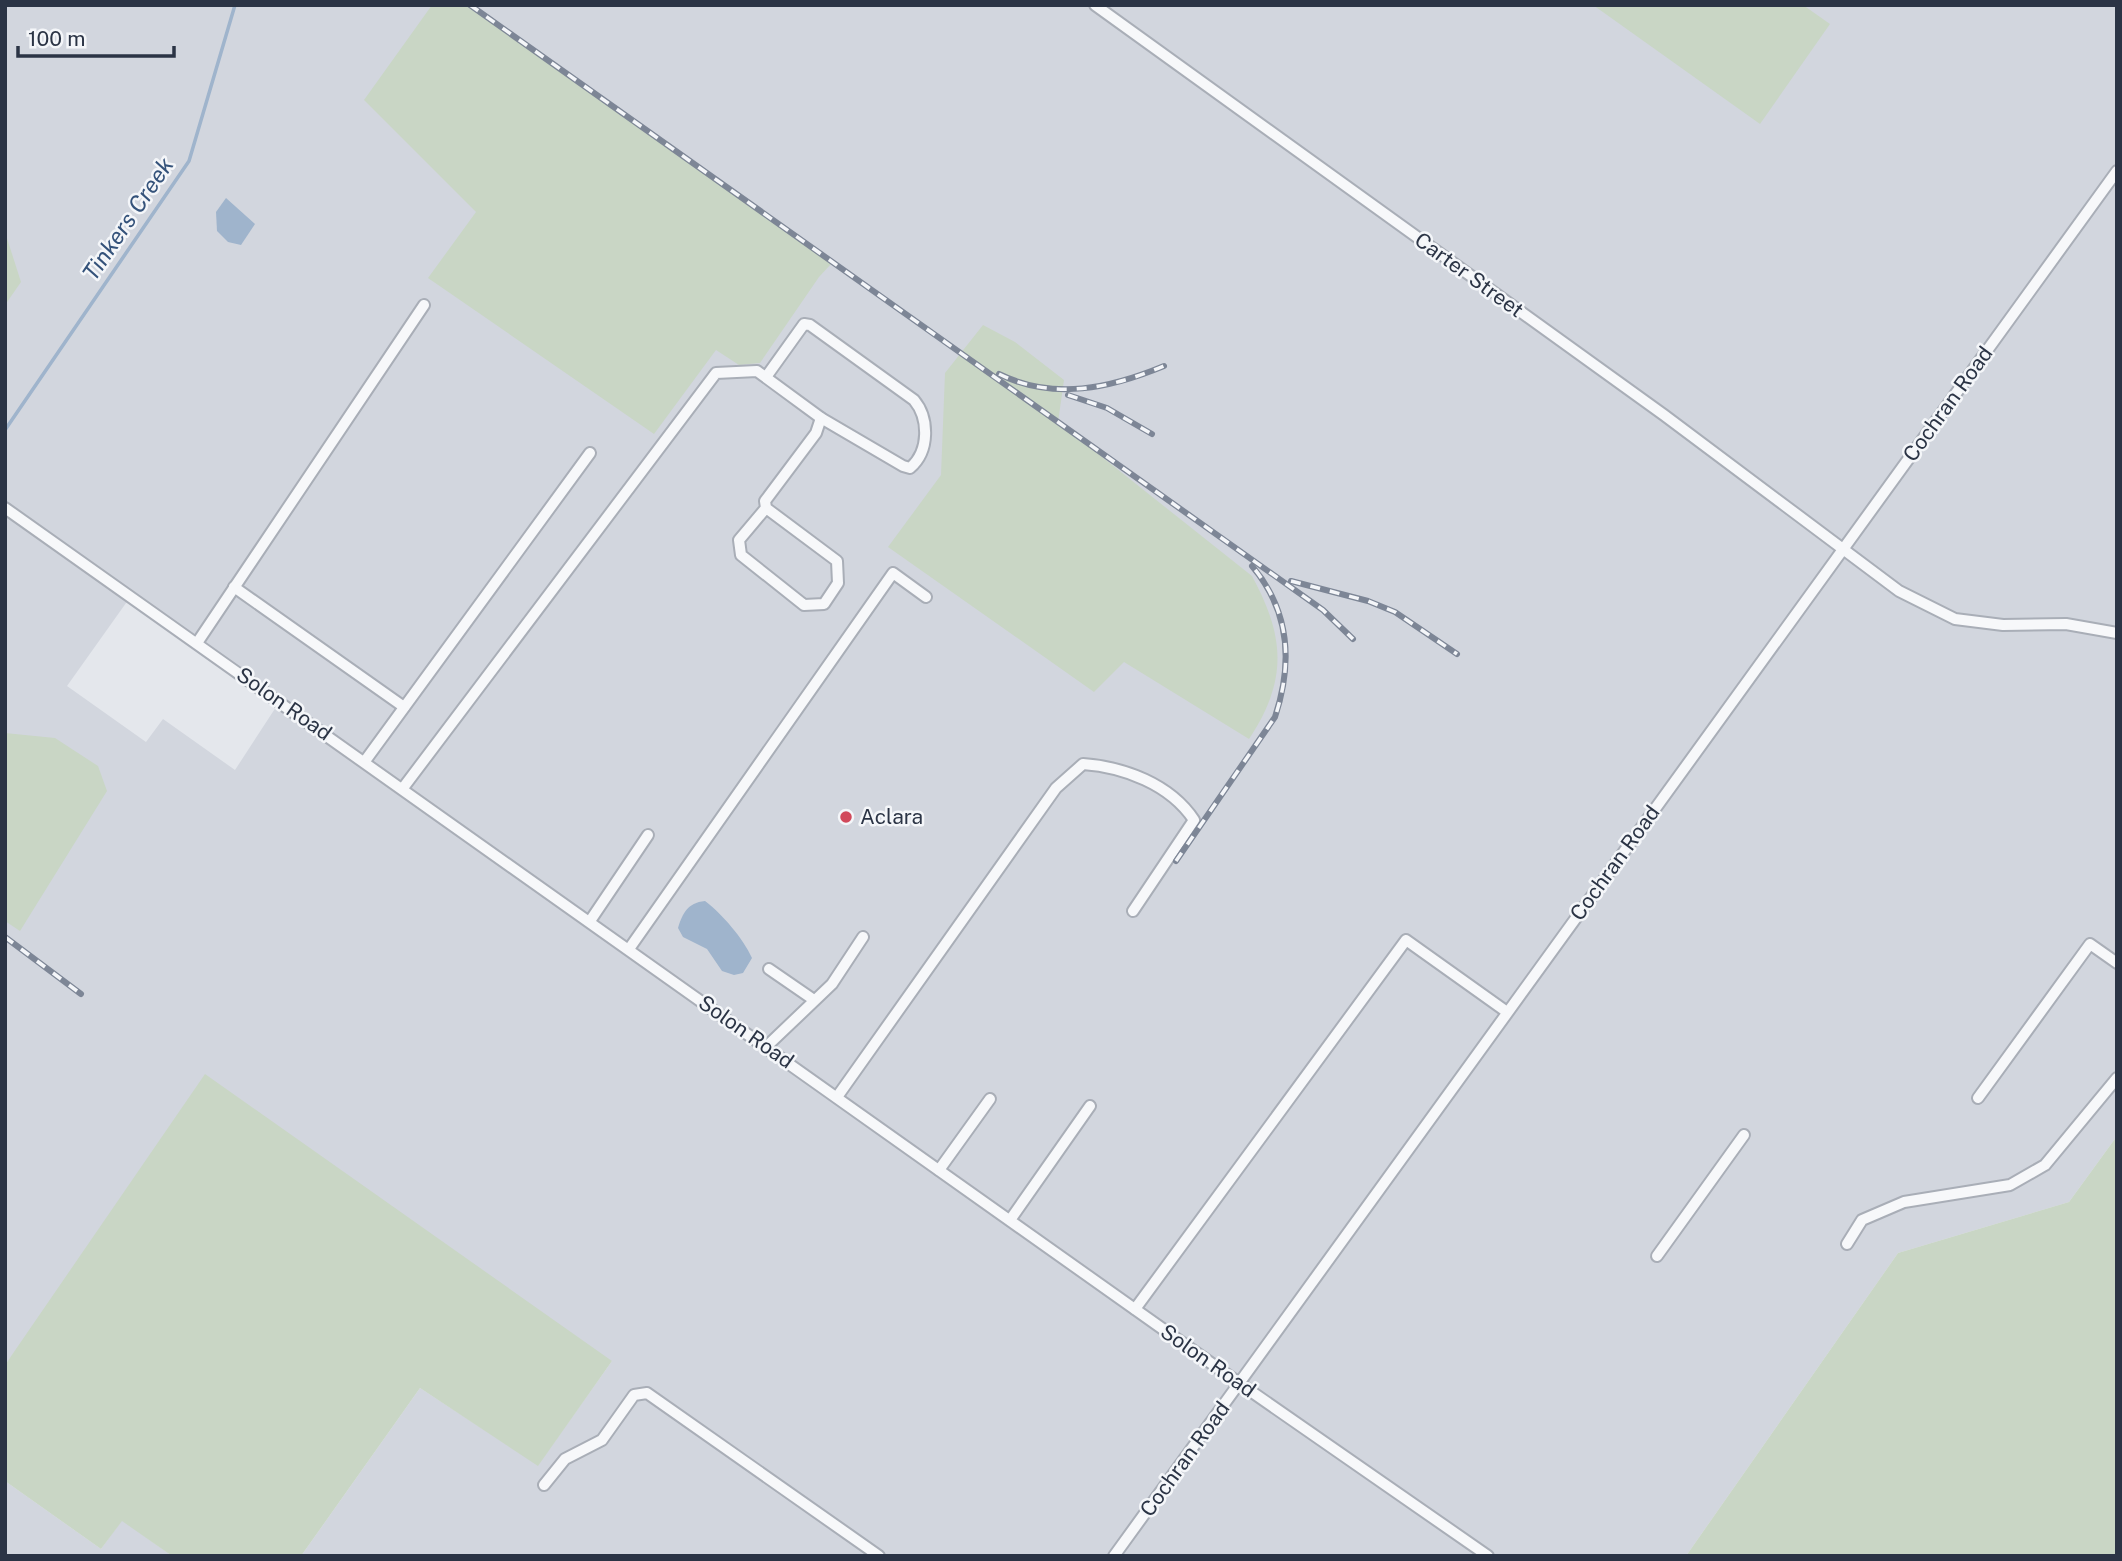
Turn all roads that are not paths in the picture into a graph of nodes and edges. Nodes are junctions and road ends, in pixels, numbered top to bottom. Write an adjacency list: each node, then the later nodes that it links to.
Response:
1 (1095, 5): 9 (street, Carter Street)
2 (2117, 171): 9 (street, Cochran Road)
3 (424, 305): 10 (street)
4 (766, 377): 5 (street); 5 (street); 16 (street)
5 (821, 418): 8 (street)
6 (590, 453): 14 (street)
7 (5, 508): 13 (street, Solon Road)
8 (766, 508): 8 (street)
9 (1842, 549): 12 (street, Carter Street); 25 (street, Cochran Road)
10 (234, 587): 13 (street); 14 (street)
11 (926, 597): 21 (street)
12 (2117, 633)
13 (197, 643): 15 (street, Solon Road)
14 (404, 707): 15 (street)
15 (365, 761): 16 (street, Solon Road)
16 (404, 788): 19 (street, Solon Road)
17 (648, 835): 19 (street)
18 (1133, 911): 28 (street)
19 (590, 921): 21 (street, Solon Road)
20 (863, 937): 24 (street)
21 (629, 948): 26 (street, Solon Road)
22 (2117, 963): 29 (street)
23 (769, 969): 24 (street)
24 (814, 1000): 26 (street)
25 (1507, 1012): 37 (street); 38 (street, Cochran Road)
26 (767, 1046): 28 (street, Solon Road)
27 (2117, 1077): 35 (street)
28 (837, 1097): 33 (street, Solon Road)
29 (1978, 1098)
30 (990, 1100): 33 (street)
31 (1090, 1106): 34 (street)
32 (1744, 1135): 36 (street)
33 (939, 1170): 34 (street, Solon Road)
34 (1010, 1220): 37 (street, Solon Road)
35 (1847, 1244)
36 (1657, 1256)
37 (1135, 1309): 38 (street, Solon Road)
38 (1239, 1383): 41 (street, Cochran Road); 42 (street, Solon Road)
39 (544, 1485): 40 (street)
40 (879, 1556)
41 (1114, 1556)
42 (1488, 1556)

